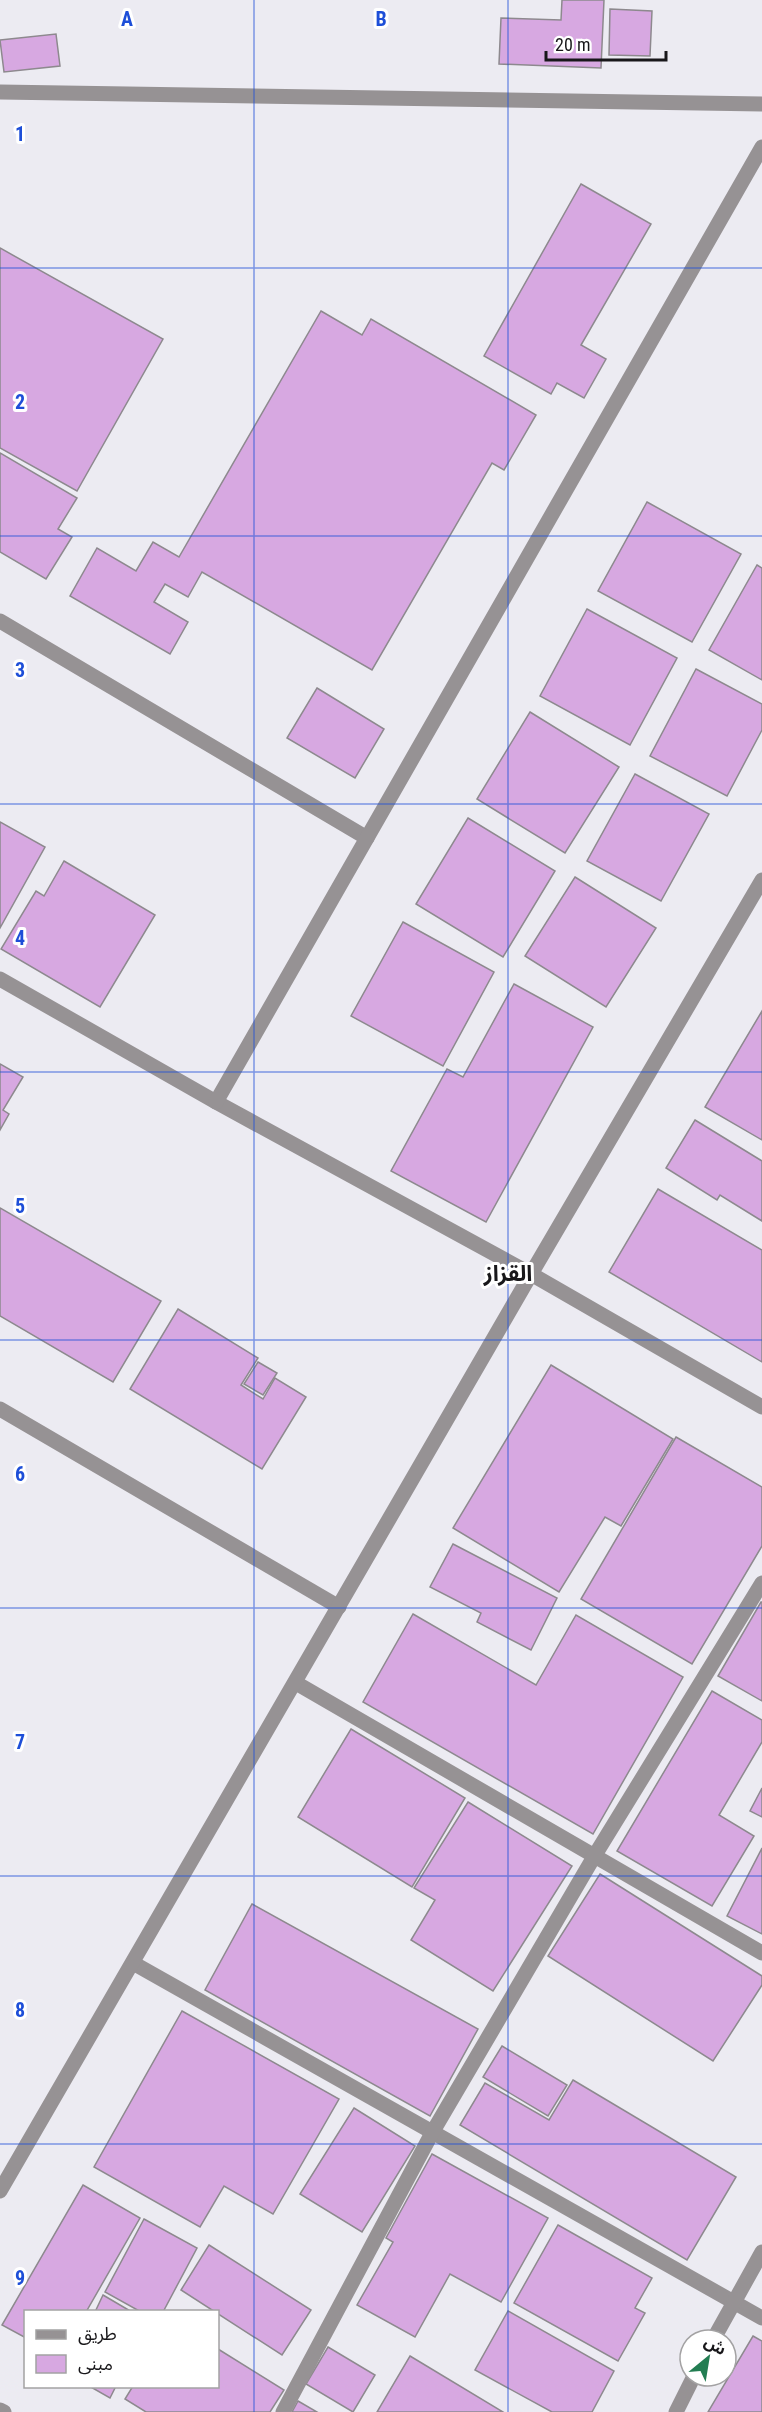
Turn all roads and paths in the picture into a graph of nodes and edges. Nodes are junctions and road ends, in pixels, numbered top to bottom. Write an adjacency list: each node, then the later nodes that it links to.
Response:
1 (0, 92): 2 (street)
2 (762, 104)
3 (762, 147): 5 (street)
4 (0, 621): 5 (street)
5 (367, 838): 9 (street)
6 (762, 880): 7 (street)
7 (758, 897): 10 (street)
8 (0, 979): 9 (street)
9 (216, 1102): 10 (street)
10 (531, 1274): 11 (street); 14 (street)
11 (762, 1407)
12 (0, 1409): 14 (street)
13 (762, 1583): 16 (street)
14 (339, 1607): 15 (street)
15 (296, 1683): 16 (street); 18 (street)
16 (595, 1856): 17 (street); 19 (street)
17 (762, 1953)
18 (133, 1963): 19 (street); 20 (street)
19 (432, 2133): 22 (street); 26 (street)
20 (0, 2191)
21 (762, 2252): 22 (street)
22 (733, 2300): 23 (street); 24 (street)
23 (762, 2318)
24 (719, 2328)
25 (688, 2388): 27 (street)
26 (283, 2412)
27 (676, 2412)

